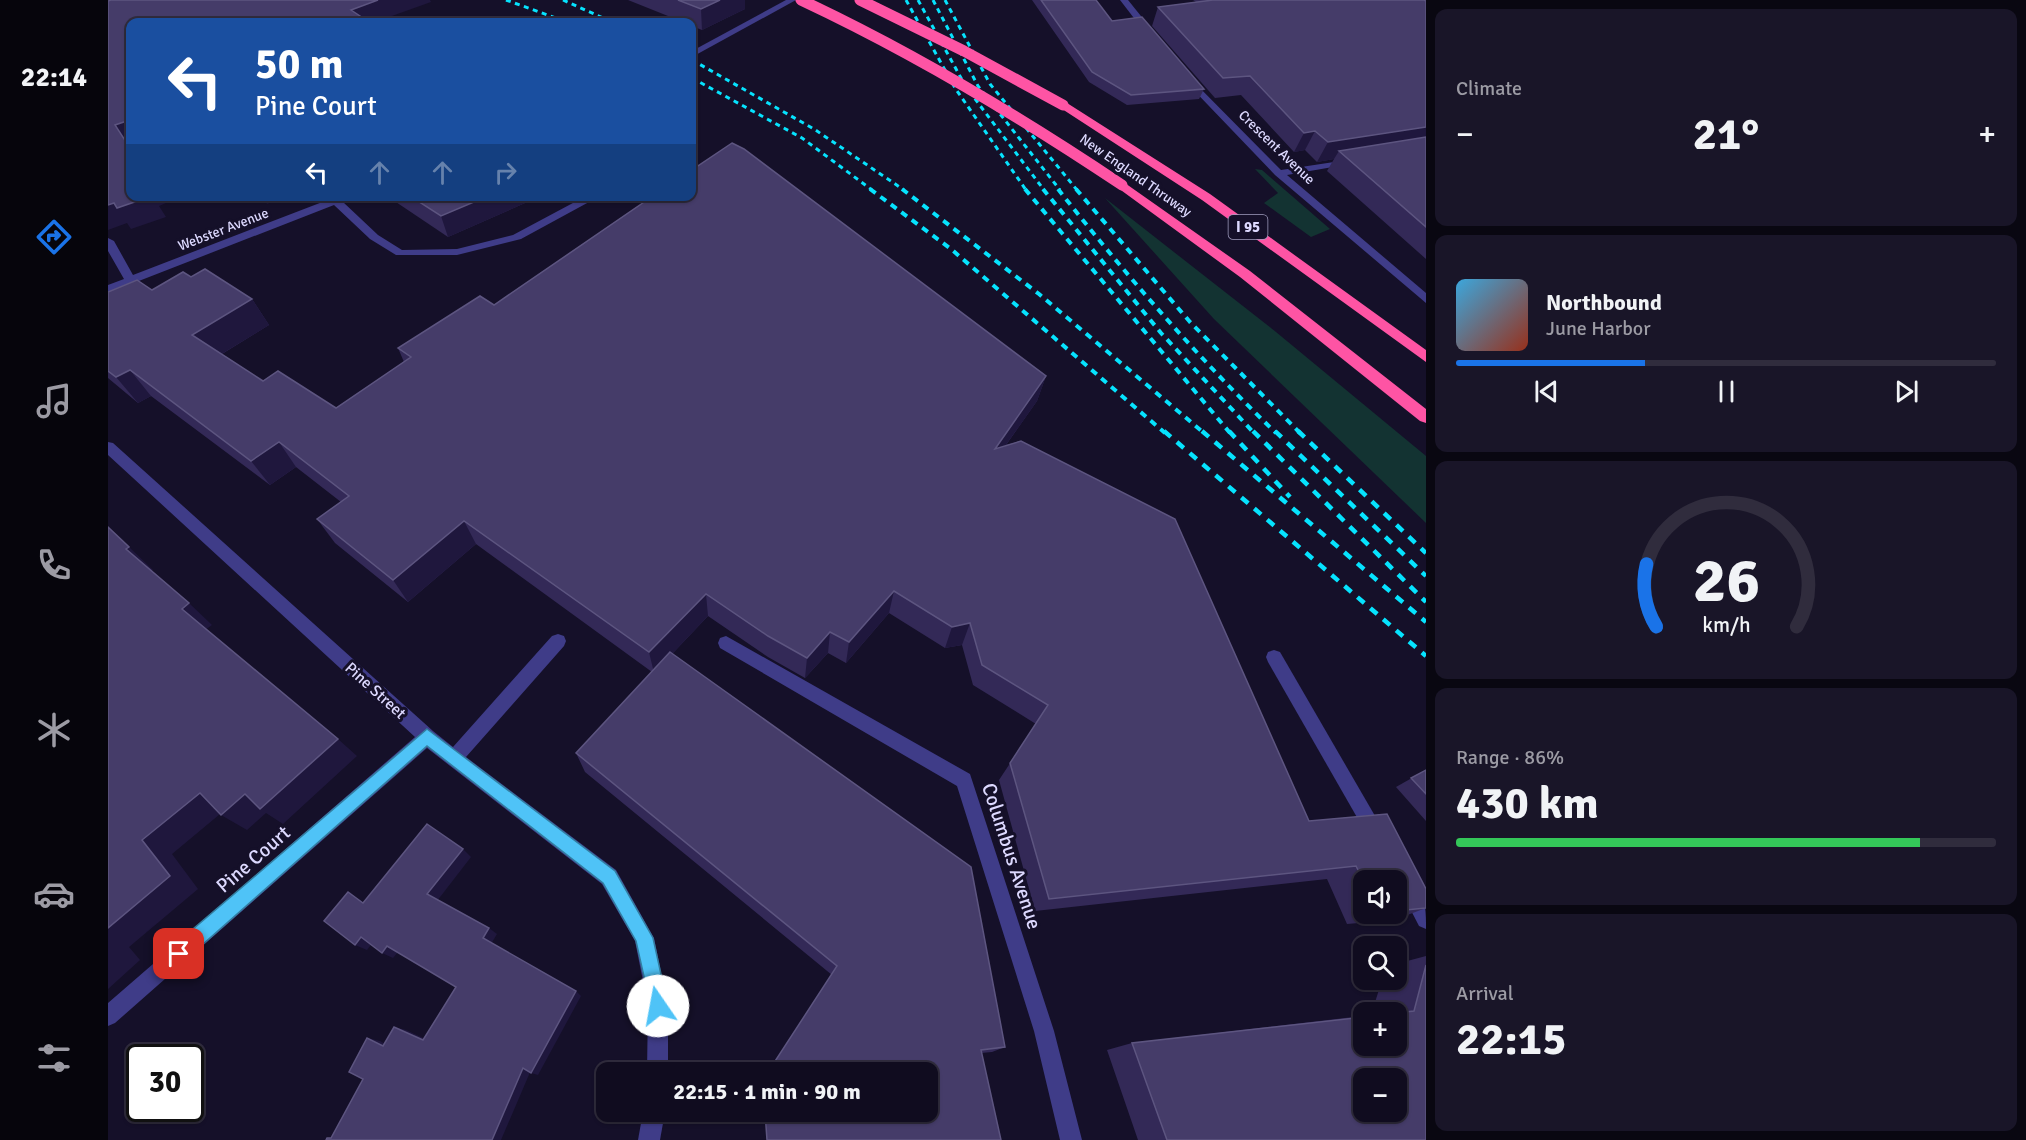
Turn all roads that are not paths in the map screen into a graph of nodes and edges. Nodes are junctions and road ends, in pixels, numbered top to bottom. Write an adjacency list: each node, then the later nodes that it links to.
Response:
1 (792, 0): 6 (street)
2 (801, 0): 17 (highway, New England Thruway / I 95, bridge)
3 (860, 0): 16 (highway, New England Thruway / I 95, bridge)
4 (1124, 0): 5 (street)
5 (1159, 44)
6 (696, 52)
7 (1180, 70): 9 (street, Crescent Avenue)
8 (1358, 160): 9 (street)
9 (1279, 173): 15 (street, Crescent Avenue)
10 (585, 201): 11 (street)
11 (337, 202): 13 (street, Webster Avenue)
12 (108, 241): 13 (street)
13 (130, 280): 14 (street, Webster Avenue)
14 (108, 289)
15 (1426, 299)
16 (1426, 357)
17 (1426, 417)
18 (108, 447): 22 (street, Pine Street)
19 (558, 641): 23 (street)
20 (726, 643): 31 (street, Columbus Avenue)
21 (1274, 657): 24 (street)
22 (427, 737): 23 (street, Pine Street); 27 (street, Pine Court)
23 (454, 758): 28 (street, Pine Street)
24 (1385, 849)
25 (1407, 886): 26 (street)
26 (1426, 919)
27 (108, 1016)
28 (658, 1062)
29 (652, 1122): 30 (street)
30 (649, 1140)
31 (1071, 1140)

